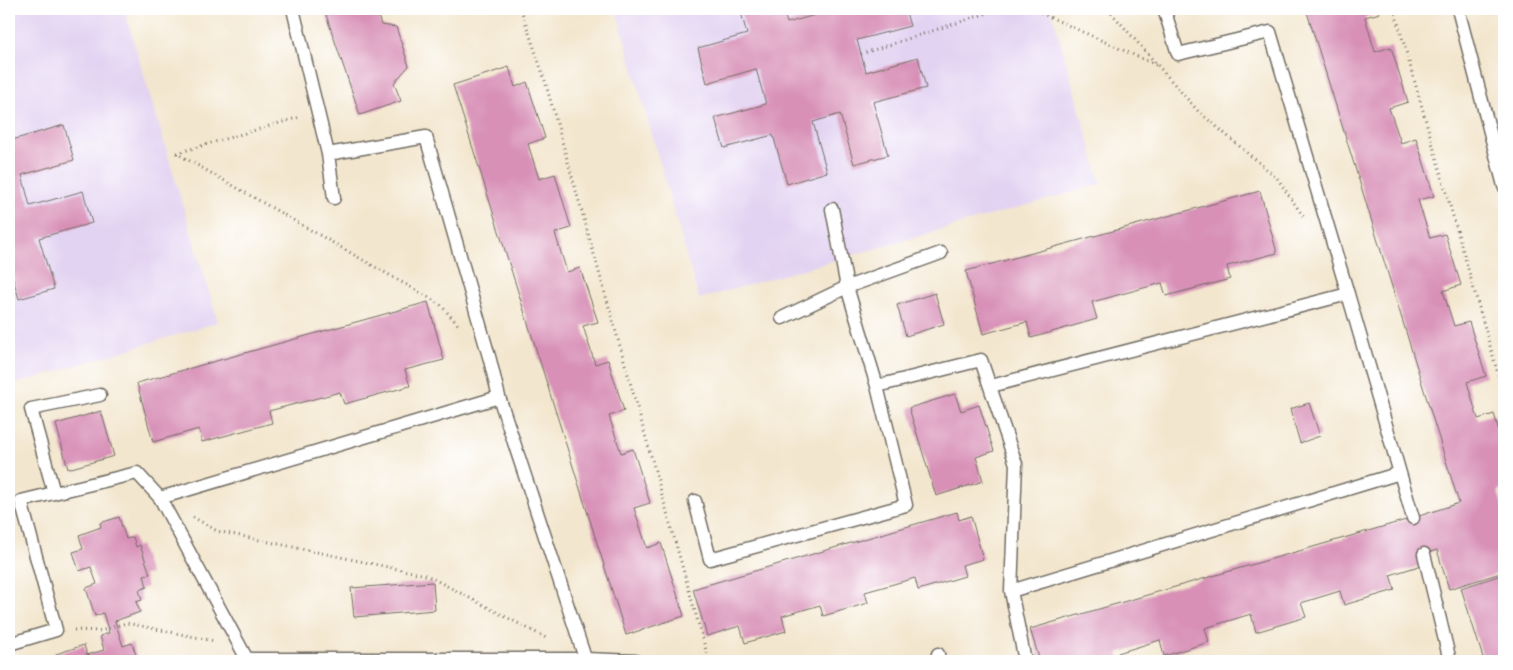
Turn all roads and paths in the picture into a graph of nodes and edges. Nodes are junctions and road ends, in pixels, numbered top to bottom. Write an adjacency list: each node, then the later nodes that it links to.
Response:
1 (293, 9): 11 (lane)
2 (521, 9): 42 (path)
3 (1000, 9): 9 (path)
4 (1032, 9): 10 (path)
5 (1108, 9): 10 (path)
6 (1164, 9): 19 (lane)
7 (1394, 9): 25 (path)
8 (1458, 9): 13 (lane)
9 (861, 54)
10 (1158, 66): 16 (path)
11 (317, 112): 12 (lane); 21 (path)
12 (328, 154): 14 (lane); 26 (lane)
13 (1504, 186)
14 (334, 198)
15 (832, 209): 18 (lane)
16 (1310, 227)
17 (941, 253): 18 (lane)
18 (847, 288): 20 (lane); 22 (lane)
19 (1348, 294): 23 (lane); 27 (lane)
20 (782, 318)
21 (465, 332)
22 (877, 386): 23 (lane); 30 (lane)
23 (991, 386): 34 (lane)
24 (100, 395): 28 (lane)
25 (1504, 395)
26 (499, 396): 29 (lane); 40 (lane)
27 (1400, 473): 32 (lane); 34 (lane)
28 (54, 493): 29 (lane); 35 (lane)
29 (160, 498): 39 (lane)
30 (695, 501)
31 (193, 516): 36 (path)
32 (1413, 518)
33 (1424, 554): 44 (lane)
34 (1011, 592): 43 (lane)
35 (56, 630): 37 (path); 38 (lane)
36 (552, 641)
37 (219, 642)
38 (9, 644)
39 (247, 660): 40 (lane)
40 (586, 660): 41 (lane)
41 (636, 661)
42 (710, 661)
43 (1025, 661)
44 (1450, 661)

